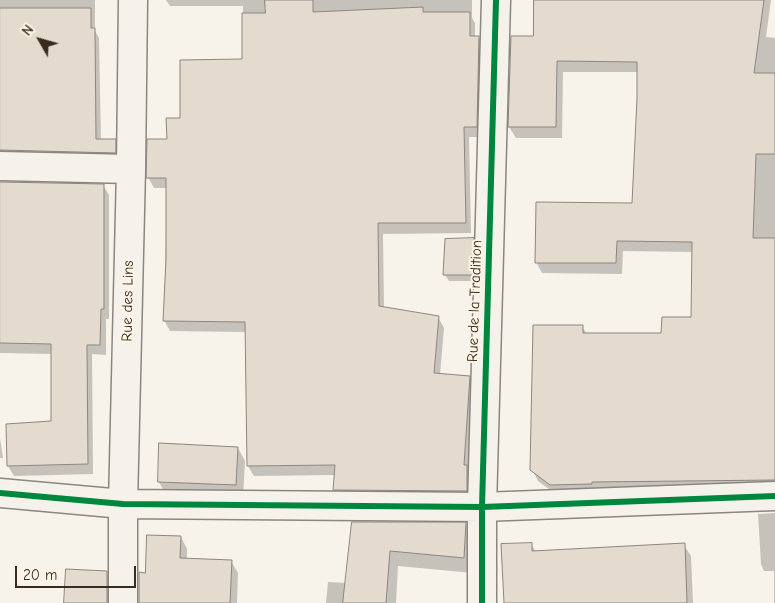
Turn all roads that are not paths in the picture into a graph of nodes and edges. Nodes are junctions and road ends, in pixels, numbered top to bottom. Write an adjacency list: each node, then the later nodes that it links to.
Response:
1 (133, 0): 4 (street, Rue des Lins)
2 (496, 0): 8 (street, Rue de la Tradition)
3 (0, 166): 4 (street)
4 (131, 169): 7 (street, Rue des Lins)
5 (0, 493): 7 (street)
6 (775, 496): 8 (street)
7 (123, 504): 8 (street); 9 (street, Rue des Lins)
8 (482, 507): 10 (street, Rue de la Tradition)
9 (123, 603)
10 (482, 603)

